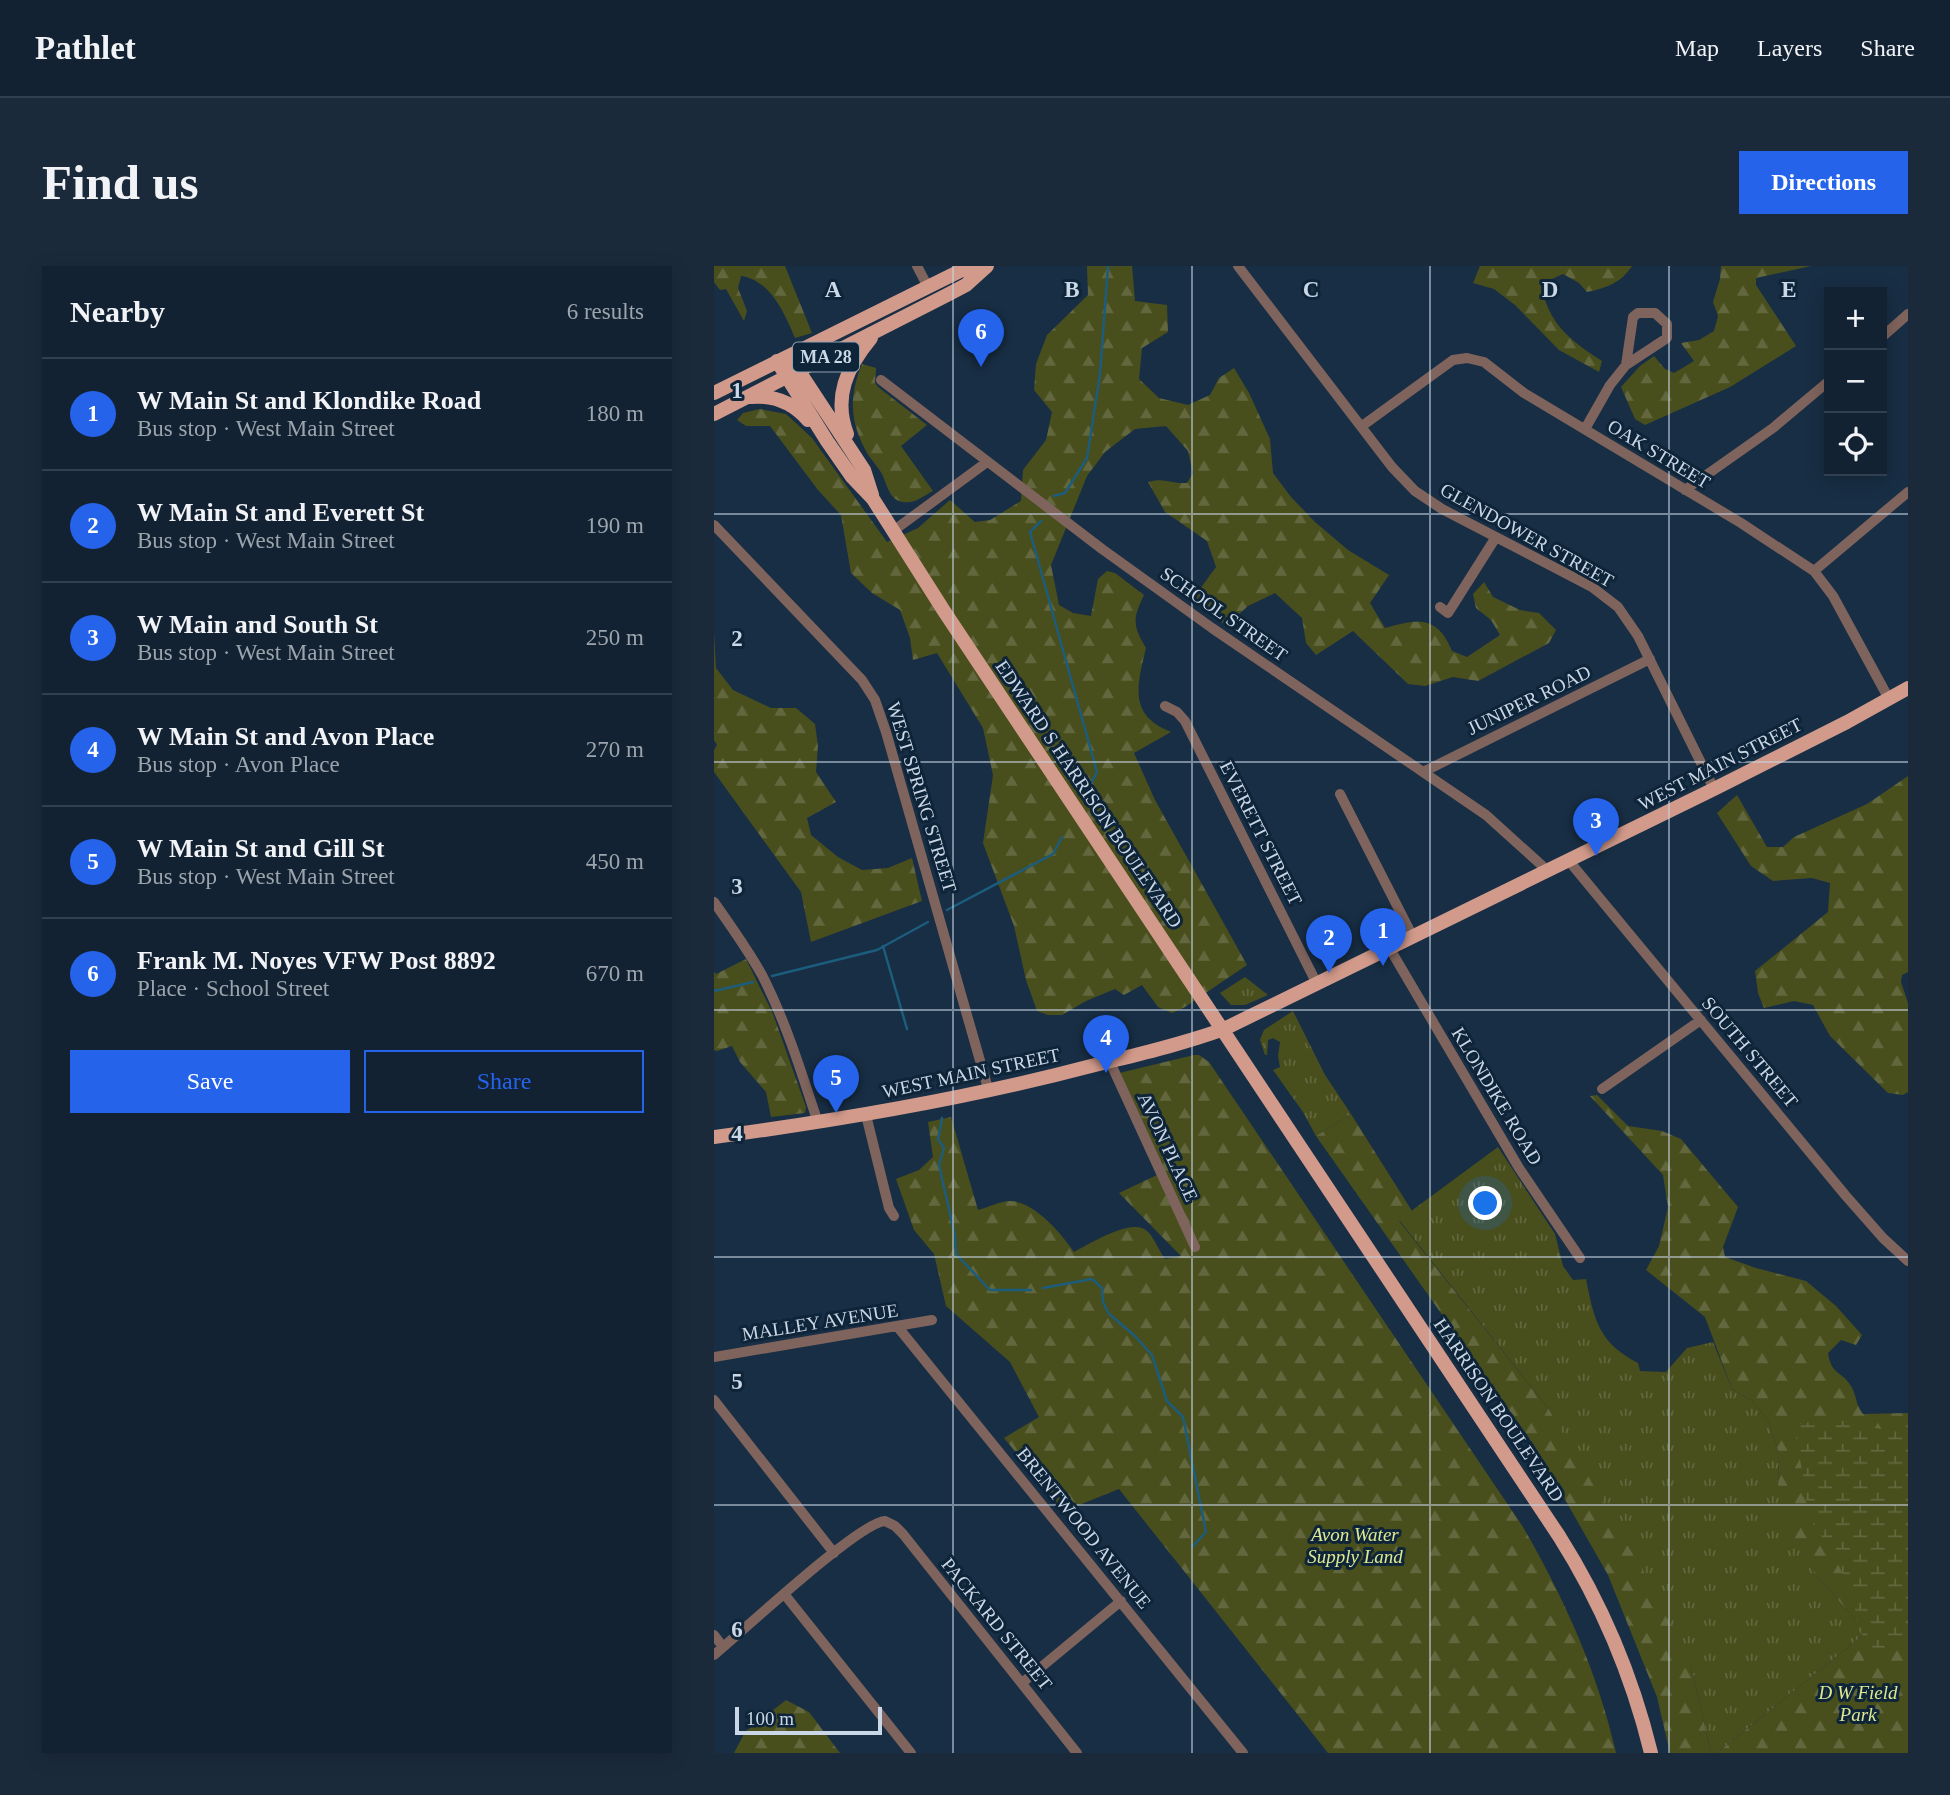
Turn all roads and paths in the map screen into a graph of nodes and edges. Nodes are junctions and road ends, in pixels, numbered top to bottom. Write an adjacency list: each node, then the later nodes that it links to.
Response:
1 (917, 266): 5 (street)
2 (980, 266): 5 (main road, MA 28)
3 (986, 266): 7 (main road, MA 28)
4 (1238, 266): 17 (street, GLENDOWER STREET)
5 (928, 287): 9 (main road, MA 28)
6 (1908, 314): 8 (street)
7 (875, 333): 11 (main road, MA 28); 21 (main road)
8 (1887, 333)
9 (784, 358): 11 (main road, EDWARD S HARRISON BOULEVARD); 14 (main road, MA 28)
10 (1626, 365): 10 (street); 18 (street)
11 (791, 374): 15 (main road, MA 28); 19 (main road, EDWARD S HARRISON BOULEVARD); 21 (main road, EDWARD S HARRISON BOULEVARD)
12 (881, 380): 20 (street, SCHOOL STREET)
13 (1824, 385): 22 (street)
14 (714, 393)
15 (743, 398): 16 (main road, MA 28); 19 (main road)
16 (714, 414)
17 (1362, 426): 18 (street, OAK STREET); 27 (street, GLENDOWER STREET)
18 (1585, 429): 22 (street, OAK STREET)
19 (827, 441): 24 (main road, EDWARD S HARRISON BOULEVARD)
20 (987, 462): 26 (street); 34 (street, SCHOOL STREET)
21 (864, 470): 24 (main road, EDWARD S HARRISON BOULEVARD)
22 (1685, 490): 28 (street, OAK STREET)
23 (1908, 492): 28 (street)
24 (873, 499): 26 (main road, EDWARD S HARRISON BOULEVARD)
25 (714, 525): 47 (street, WEST SPRING STREET)
26 (893, 531): 44 (main road, EDWARD S HARRISON BOULEVARD)
27 (1496, 537): 29 (street); 30 (street, GLENDOWER STREET)
28 (1814, 570): 32 (street, OAK STREET)
29 (1440, 607)
30 (1650, 659): 34 (street, JUNIPER ROAD); 35 (street, GLENDOWER STREET)
31 (1908, 688): 32 (main road, WEST MAIN STREET)
32 (1889, 699): 35 (main road, WEST MAIN STREET)
33 (1165, 706): 42 (street, EVERETT STREET)
34 (1423, 772): 38 (street, SCHOOL STREET)
35 (1714, 789): 37 (main road, WEST MAIN STREET)
36 (1340, 794): 40 (street)
37 (1569, 861): 38 (main road, WEST MAIN STREET); 43 (street, SOUTH STREET)
38 (1548, 871): 40 (main road, WEST MAIN STREET)
39 (714, 902): 50 (street)
40 (1413, 937): 41 (main road, WEST MAIN STREET)
41 (1390, 948): 42 (main road, WEST MAIN STREET); 54 (street, KLONDIKE ROAD)
42 (1317, 984): 44 (main road, WEST MAIN STREET)
43 (1700, 1020): 46 (street); 55 (street, SOUTH STREET)
44 (1224, 1029): 45 (main road, WEST MAIN STREET); 48 (main road, EDWARD S HARRISON BOULEVARD)
45 (1110, 1062): 47 (main road, WEST MAIN STREET); 53 (street, AVON PLACE)
46 (1602, 1088)
47 (989, 1092): 49 (main road, WEST MAIN STREET)
48 (1276, 1108): 70 (main road, HARRISON BOULEVARD)
49 (866, 1115): 50 (main road, WEST MAIN STREET); 52 (street)
50 (818, 1123): 51 (main road, WEST MAIN STREET)
51 (714, 1137)
52 (894, 1216)
53 (1195, 1247)
54 (1580, 1258)
55 (1908, 1262)
56 (932, 1320): 57 (street, MALLEY AVENUE)
57 (897, 1326): 58 (street, MALLEY AVENUE); 62 (street, BRENTWOOD AVENUE)
58 (714, 1357)
59 (714, 1400): 60 (street)
60 (834, 1553): 61 (street); 66 (street, PACKARD STREET)
61 (785, 1595): 64 (street); 67 (street)
62 (1121, 1601): 66 (street); 69 (street, BRENTWOOD AVENUE)
63 (714, 1635): 64 (street)
64 (723, 1647): 65 (street)
65 (714, 1655)
66 (1022, 1683): 68 (street, PACKARD STREET)
67 (911, 1753)
68 (1077, 1753)
69 (1243, 1753)
70 (1651, 1753)

